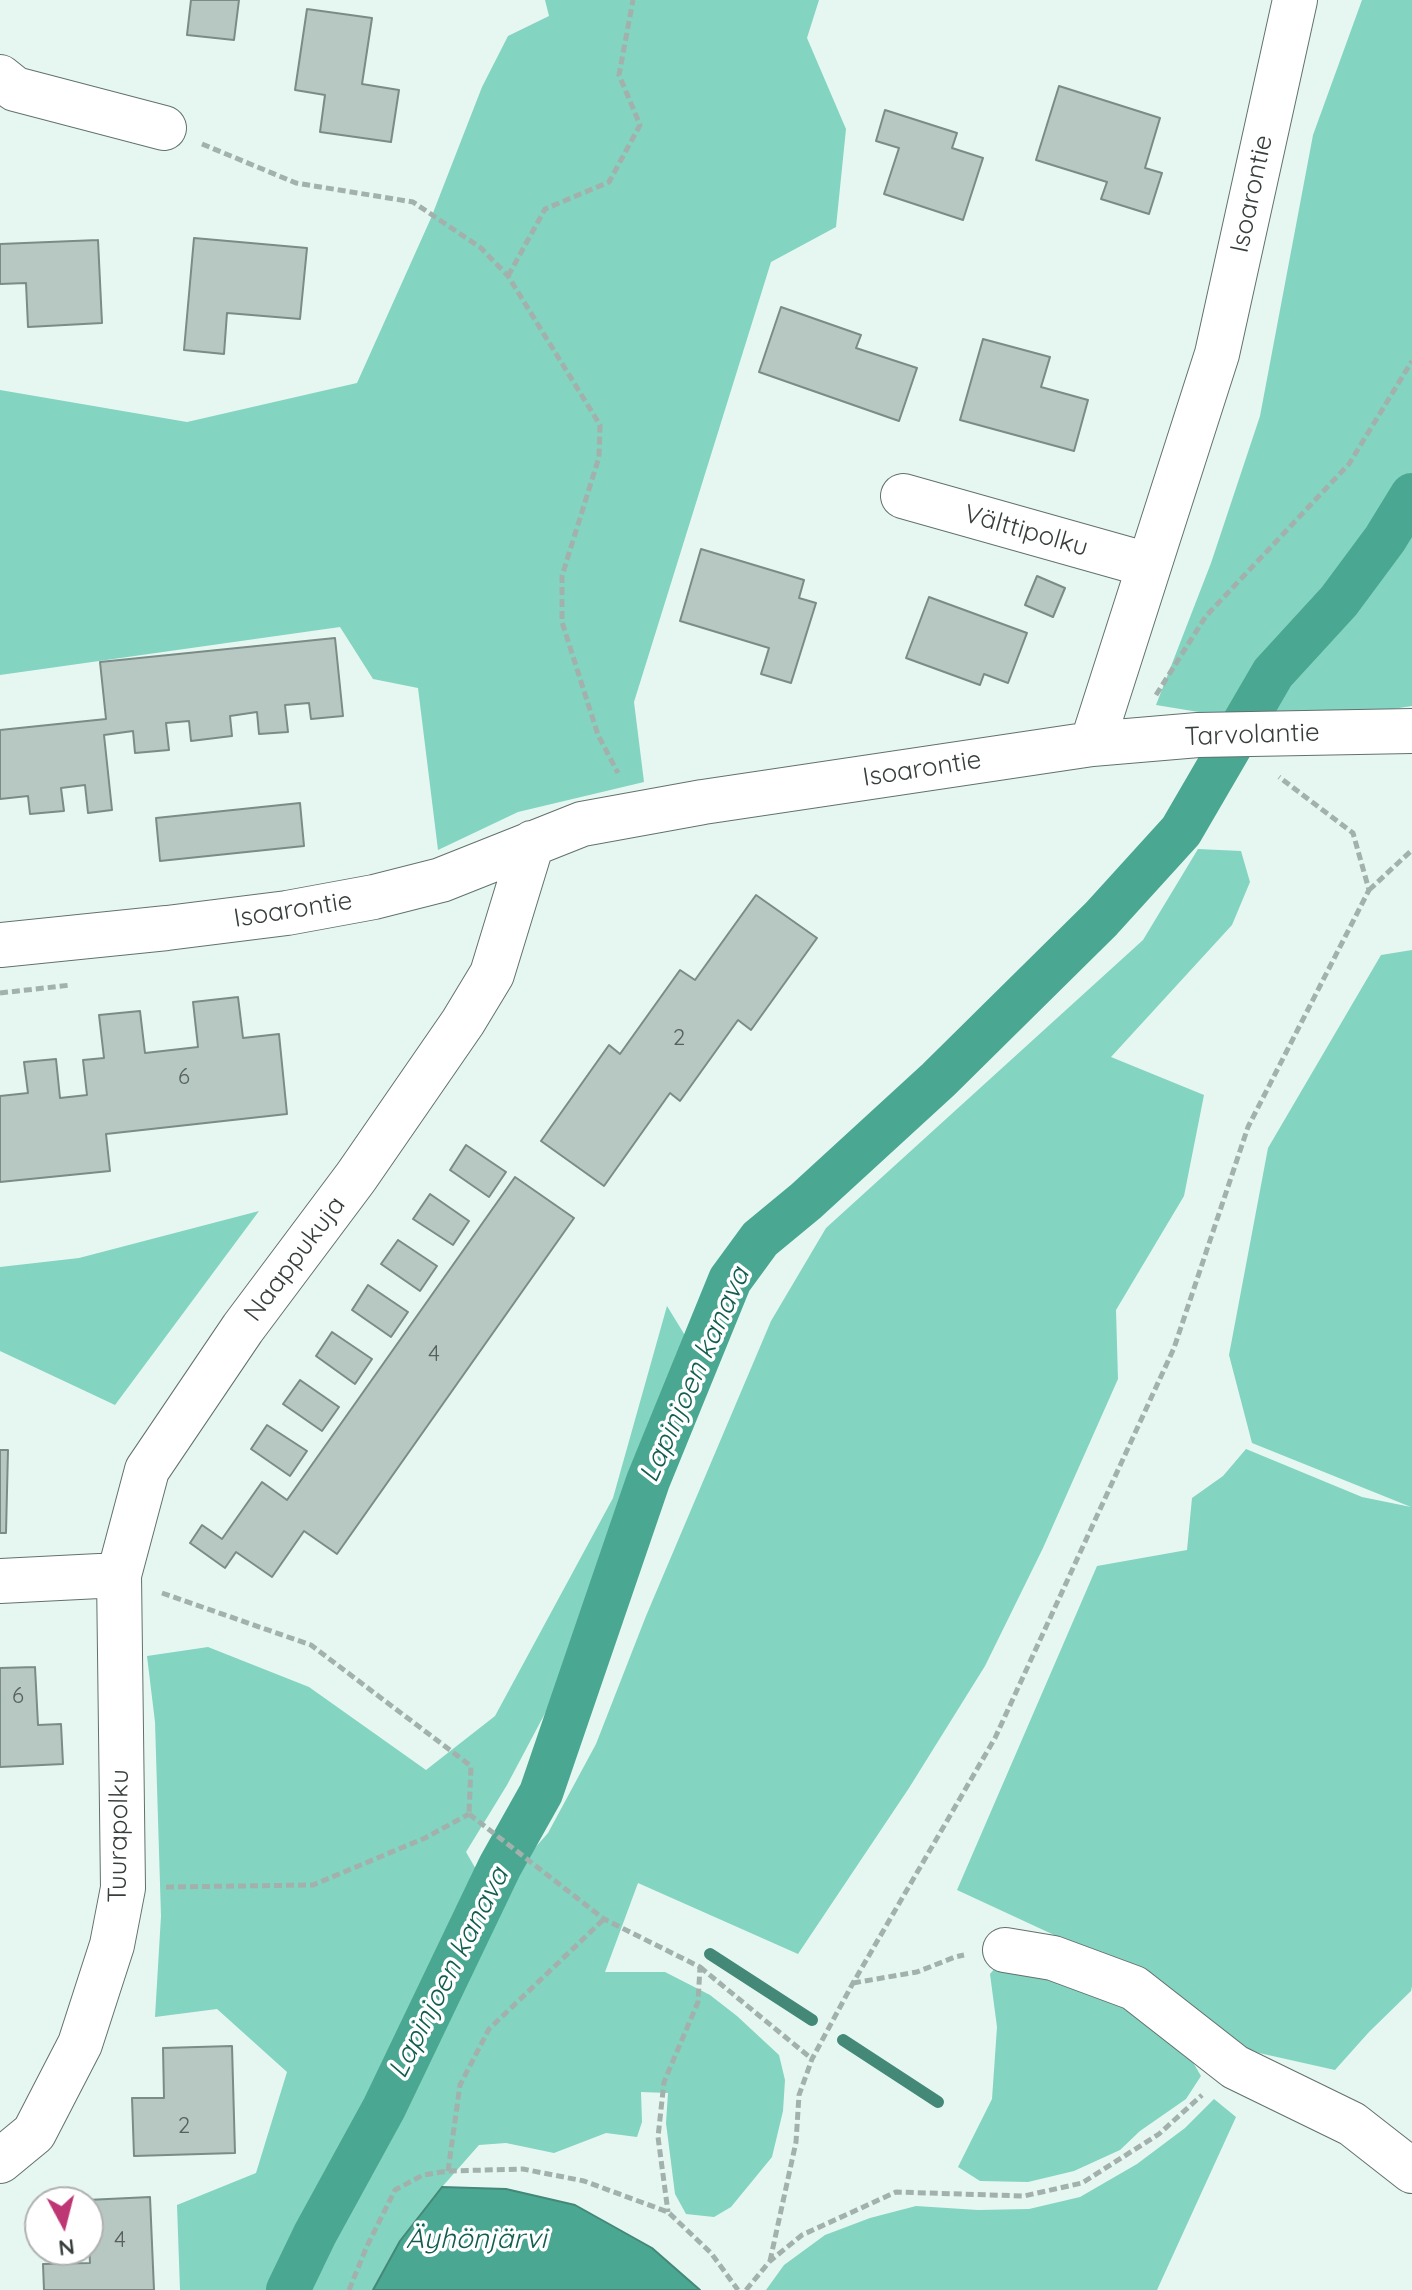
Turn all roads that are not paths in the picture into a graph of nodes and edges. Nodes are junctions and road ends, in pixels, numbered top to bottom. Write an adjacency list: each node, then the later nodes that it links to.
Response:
1 (1295, 0): 5 (street, Isoarontie)
2 (0, 77): 3 (street)
3 (164, 128)
4 (903, 496): 5 (street, Välttipolku)
5 (1148, 565): 7 (street, Isoarontie)
6 (1412, 731): 7 (street, Tarvolantie)
7 (1092, 744): 8 (street, Isoarontie)
8 (532, 843): 9 (street, Isoarontie); 10 (street, Naappukuja)
9 (0, 945)
10 (119, 1575): 11 (street); 13 (street, Tuurapolku)
11 (0, 1581)
12 (1005, 1950): 14 (street)
13 (0, 2161)
14 (1412, 2171)

